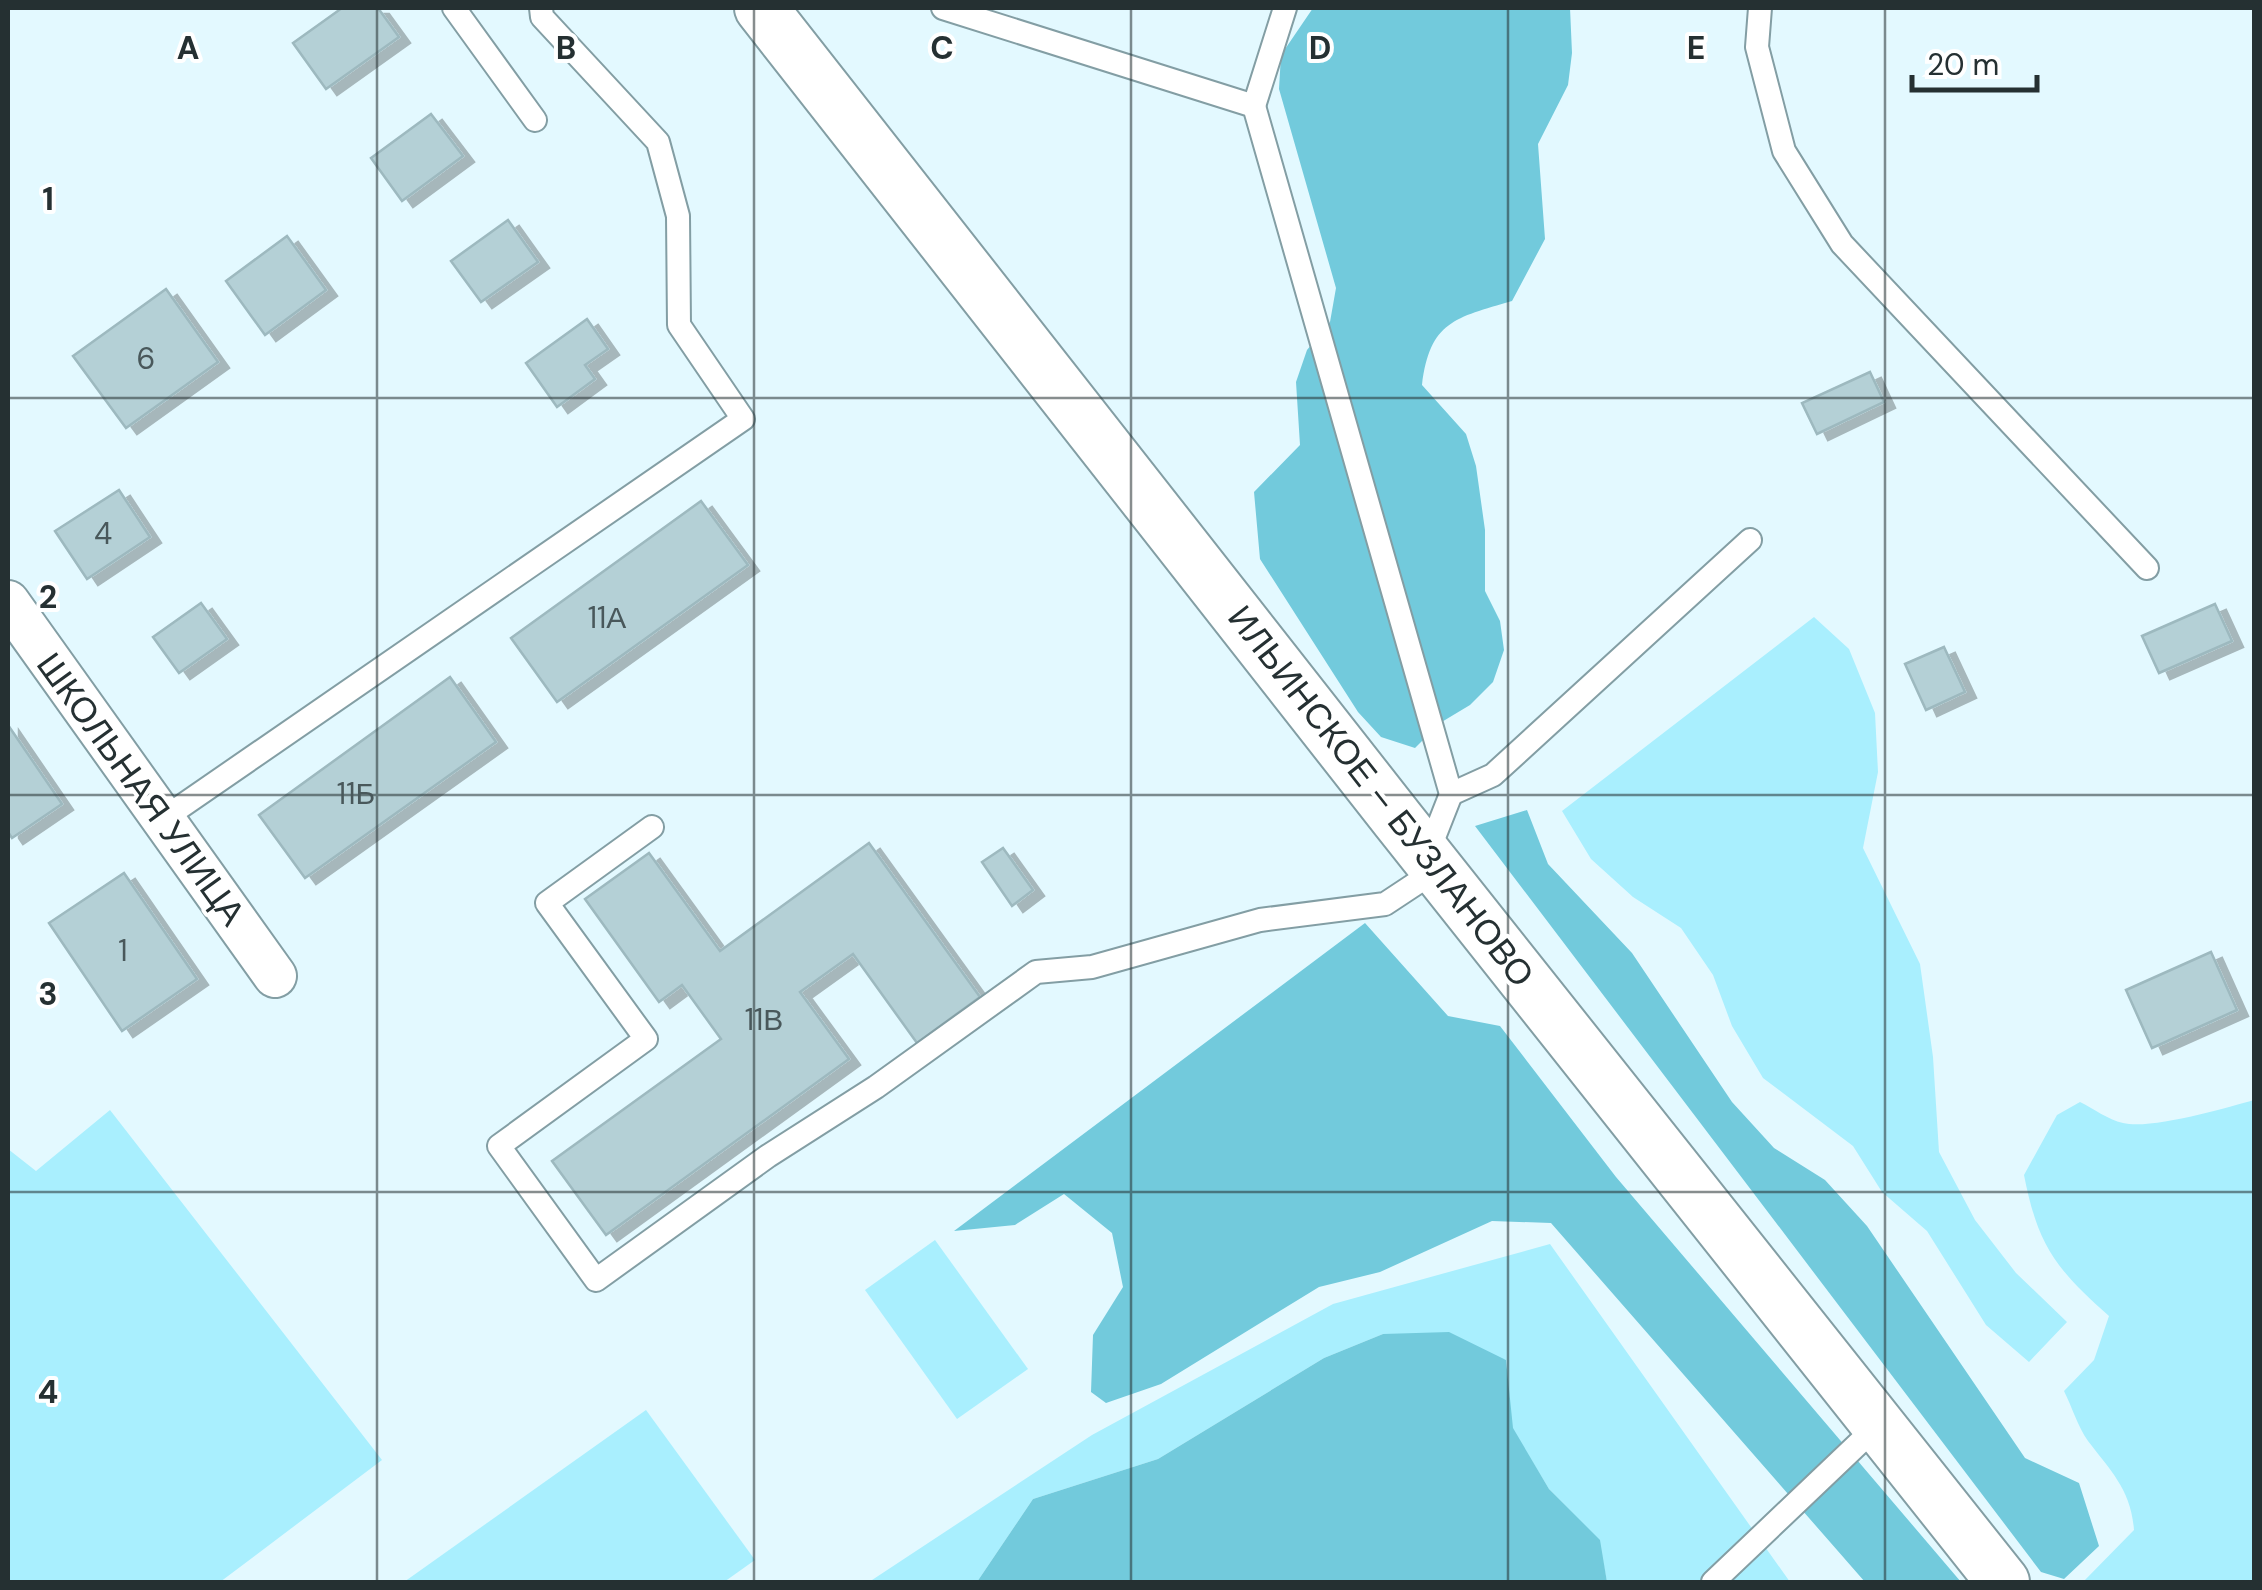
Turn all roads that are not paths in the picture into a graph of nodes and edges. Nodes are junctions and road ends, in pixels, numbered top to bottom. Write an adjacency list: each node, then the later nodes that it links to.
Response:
1 (454, 8): 8 (lane)
2 (541, 8): 13 (lane)
3 (761, 8): 15 (street, ИЛЬИНСКОЕ – БУЗЛАНОВО)
4 (944, 8): 7 (lane)
5 (1285, 8): 7 (lane)
6 (1760, 8): 10 (lane)
7 (1254, 106): 12 (lane)
8 (535, 120)
9 (1750, 540): 12 (lane)
10 (2147, 568)
11 (8, 602): 13 (street, ШКОЛЬНАЯ УЛИЦА)
12 (1451, 794): 15 (lane)
13 (163, 820): 16 (street, ШКОЛЬНАЯ УЛИЦА)
14 (652, 827): 15 (lane)
15 (1432, 862): 17 (street, ИЛЬИНСКОЕ – БУЗЛАНОВО)
16 (275, 976)
17 (1878, 1425): 18 (lane); 19 (street, ИЛЬИНСКОЕ – БУЗЛАНОВО)
18 (1713, 1582)
19 (2002, 1582)

